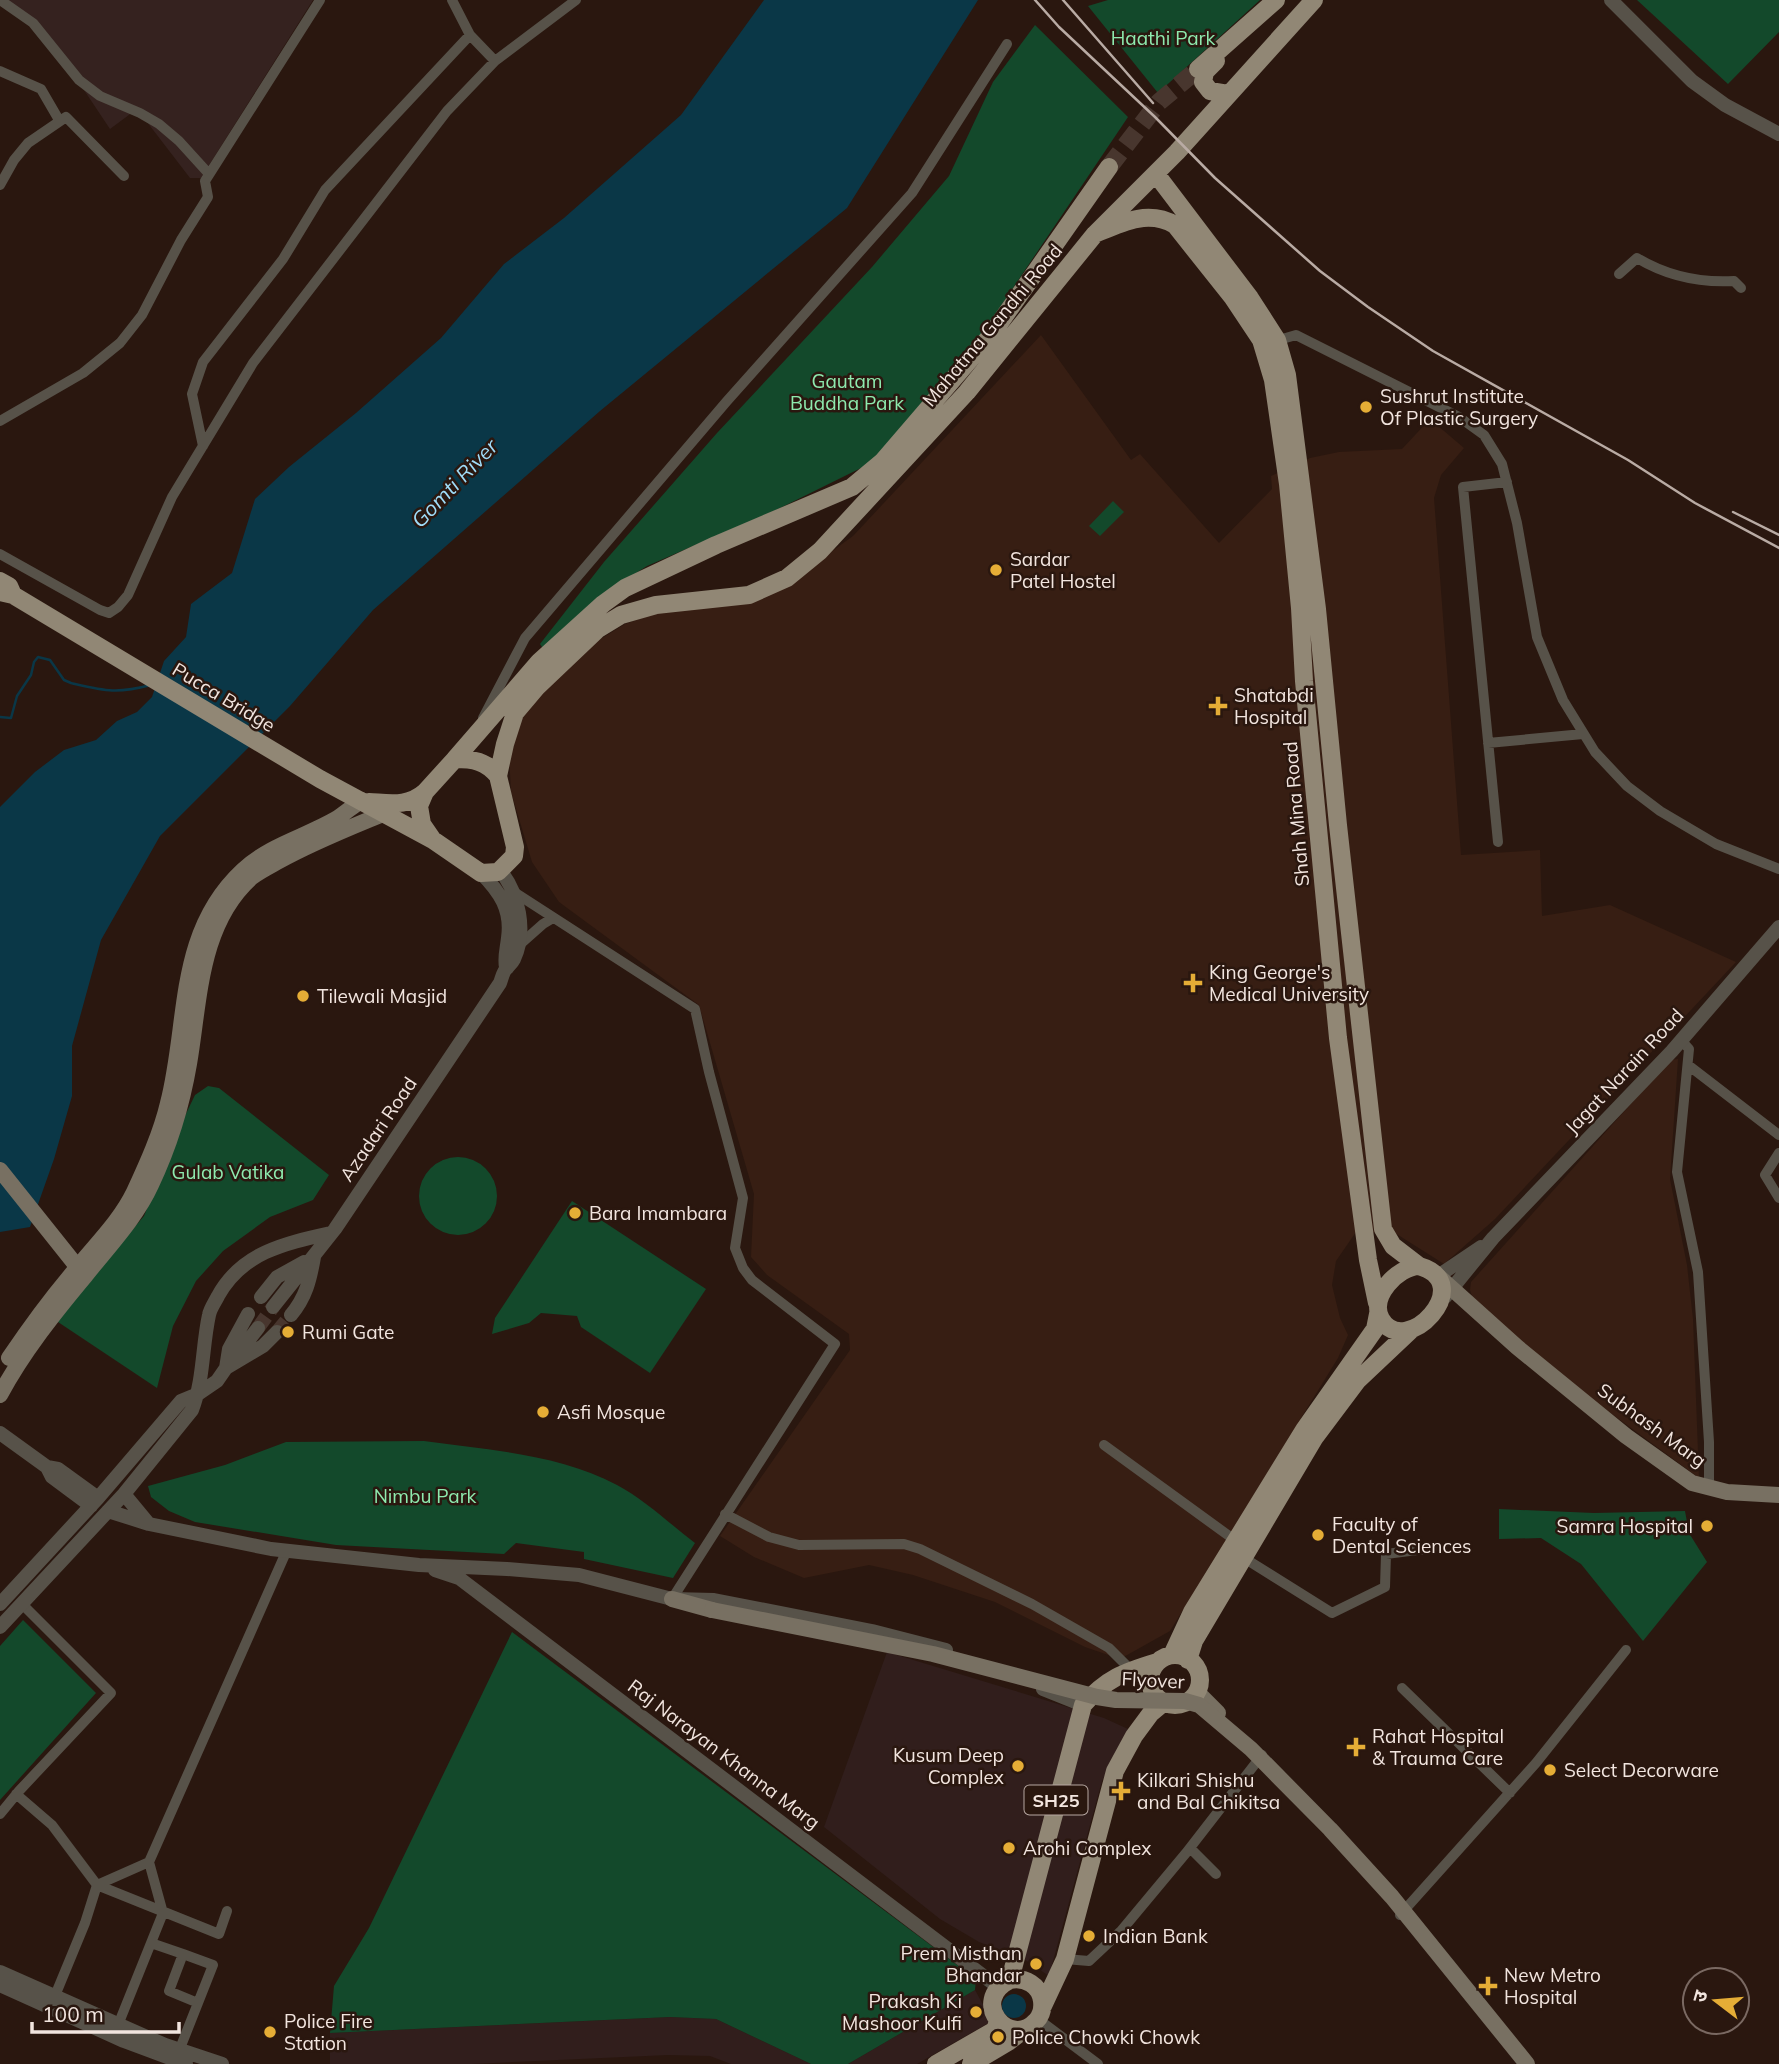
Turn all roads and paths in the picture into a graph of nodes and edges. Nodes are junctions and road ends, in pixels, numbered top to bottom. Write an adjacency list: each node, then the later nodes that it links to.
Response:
1 (0, 0): 19 (street)
2 (320, 0): 19 (street)
3 (452, 0): 8 (street)
4 (576, 0): 11 (street)
5 (1276, 0): 9 (main road)
6 (1314, 0): 14 (main road, Mahatma Gandhi Road)
7 (1611, 0): 16 (street)
8 (470, 35): 11 (street); 29 (street)
9 (1233, 38): 12 (main road); 14 (main road)
10 (1007, 44): 40 (street)
11 (495, 61): 29 (street)
12 (1198, 69)
13 (0, 71): 15 (street)
14 (1227, 94): 17 (main road, Mahatma Gandhi Road)
15 (59, 120): 21 (street); 22 (street)
16 (1779, 134)
17 (1177, 152): 20 (main road, Mahatma Gandhi Road); 23 (main road)
18 (1110, 167): 31 (main road, Mahatma Gandhi Road)
19 (209, 174): 28 (street)
20 (1156, 174): 23 (main road, Shah Mina Road); 24 (main road, Mahatma Gandhi Road)
21 (124, 176)
22 (0, 185)
23 (1181, 206): 27 (main road, Shah Mina Road)
24 (1095, 234): 27 (main road, Shah Mina Road); 32 (main road, Mahatma Gandhi Road)
25 (1619, 274): 26 (street)
26 (1741, 288)
27 (1271, 343): 30 (street); 37 (main road, Shah Mina Road); 38 (main road, Shah Mina Road)
28 (1, 417)
29 (202, 446): 33 (street)
30 (1507, 482): 39 (street); 41 (street)
31 (852, 487): 32 (main road); 34 (main road, Mahatma Gandhi Road)
32 (866, 501): 36 (main road, Mahatma Gandhi Road)
33 (0, 554)
34 (643, 579): 36 (main road); 40 (main road, Mahatma Gandhi Road)
35 (4, 592): 45 (main road, Pucca Bridge)
36 (656, 605): 43 (main road, Mahatma Gandhi Road)
37 (1322, 671): 38 (main road); 47 (main road, Shah Mina Road)
38 (1304, 673): 48 (main road, Shah Mina Road)
39 (1583, 734): 41 (street); 51 (street)
40 (474, 736): 42 (main road, Mahatma Gandhi Road)
41 (1488, 743): 50 (street)
42 (455, 759): 43 (main road); 44 (main road)
43 (498, 776): 52 (main road)
44 (425, 792): 45 (main road); 49 (main road)
45 (364, 801): 46 (main road, Pucca Bridge); 62 (main road)
46 (385, 813): 49 (main road, Pucca Bridge); 62 (main road)
47 (1338, 825): 48 (main road); 56 (main road, Shah Mina Road)
48 (1319, 827): 57 (main road, Shah Mina Road)
49 (433, 840): 53 (main road)
50 (1498, 842)
51 (1779, 869)
52 (500, 870): 53 (main road); 54 (street)
53 (481, 873): 60 (street)
54 (514, 892): 55 (street); 59 (street)
55 (553, 918): 59 (street); 99 (street)
56 (1349, 922): 57 (main road); 64 (main road, Shah Mina Road)
57 (1328, 926): 65 (main road, Shah Mina Road)
58 (1779, 927): 61 (street, Jagat Narain Road)
59 (517, 947): 60 (street, Azadari Road)
60 (506, 968): 70 (street, Azadari Road)
61 (1681, 1040): 63 (street); 71 (street, Jagat Narain Road)
62 (183, 1056): 74 (main road)
63 (1688, 1065): 66 (street); 94 (street)
64 (1369, 1106): 65 (main road); 73 (main road, Shah Mina Road)
65 (1347, 1110): 80 (main road, Shah Mina Road)
66 (1779, 1135)
67 (1779, 1153): 69 (street)
68 (0, 1170): 74 (main road)
69 (1779, 1198)
70 (331, 1233): 72 (street, Azadari Road); 89 (street)
71 (1493, 1238): 75 (street, Jagat Narain Road); 76 (street, Jagat Narain Road)
72 (314, 1256): 77 (street); 79 (street); 82 (street, Azadari Road)
73 (1419, 1266): 75 (main road); 80 (main road)
74 (81, 1272): 88 (main road); 90 (main road)
75 (1438, 1276): 76 (main road, Subhash Marg); 78 (main road)
76 (1452, 1289): 78 (street, Jagat Narain Road); 86 (main road, Subhash Marg)
77 (261, 1297)
78 (1440, 1303): 84 (main road); 86 (main road, Subhash Marg)
79 (273, 1307)
80 (1378, 1308): 84 (main road); 93 (main road)
81 (248, 1314): 87 (street)
82 (291, 1315)
83 (258, 1328): 87 (street)
84 (1410, 1331): 93 (main road)
85 (277, 1332): 87 (street)
86 (1517, 1347): 94 (main road, Subhash Marg)
87 (226, 1368): 89 (street)
88 (0, 1372)
89 (198, 1394): 95 (street); 97 (street)
90 (0, 1395)
91 (0, 1433): 97 (street)
92 (1104, 1445): 101 (street)
93 (1287, 1472): 101 (main road); 104 (main road)
94 (1709, 1487): 96 (main road, Subhash Marg)
95 (124, 1494): 98 (street); 100 (street)
96 (1779, 1495)
97 (95, 1502): 107 (street)
98 (108, 1511): 100 (street); 108 (street)
99 (725, 1514): 106 (street); 112 (street)
100 (149, 1524): 103 (street)
101 (1236, 1541): 111 (main road)
102 (1433, 1548): 104 (street)
103 (287, 1550): 105 (street); 123 (street)
104 (1244, 1558): 111 (main road)
105 (419, 1565): 106 (street); 133 (street, Raj Narayan Khanna Marg)
106 (671, 1599): 116 (street); 146 (main road, Flyover, bridge)
107 (0, 1604)
108 (23, 1605): 109 (street); 120 (street)
109 (0, 1627)
110 (1626, 1650): 119 (street)
111 (1172, 1659): 112 (main road); 114 (main road); 115 (main road)
112 (1131, 1670): 116 (main road)
113 (1402, 1688): 119 (street)
114 (1197, 1692): 117 (main road); 118 (main road)
115 (1163, 1703): 117 (main road); 131 (main road, SH25)
116 (1083, 1705): 133 (main road, SH25)
117 (1182, 1705): 118 (main road)
118 (1261, 1757): 122 (street); 127 (main road)
119 (1510, 1793): 127 (street)
120 (16, 1794): 121 (street); 125 (street)
121 (0, 1814)
122 (1190, 1848): 124 (street); 131 (street)
123 (149, 1862): 125 (street); 128 (street)
124 (1216, 1874)
125 (97, 1885): 128 (street); 135 (street)
126 (227, 1911): 128 (street)
127 (1403, 1912): 145 (main road); 147 (main road)
128 (163, 1913): 129 (street)
129 (151, 1942): 130 (street); 139 (street)
130 (183, 1954): 136 (street); 136 (street)
131 (1065, 1959): 137 (main road, SH25)
132 (0, 1972): 135 (street)
133 (1004, 1984): 137 (main road); 138 (main road, SH25)
134 (0, 1985): 135 (street)
135 (53, 2002): 139 (street)
136 (198, 2003): 140 (street)
137 (1035, 2018): 138 (main road); 143 (main road); 144 (street)
138 (998, 2021): 142 (main road)
139 (116, 2030): 140 (street)
140 (180, 2058): 141 (street)
141 (222, 2064)
142 (936, 2064)
143 (971, 2064)
144 (1098, 2064)
145 (1518, 2064)
146 (1527, 2064)
147 (1535, 2064)

